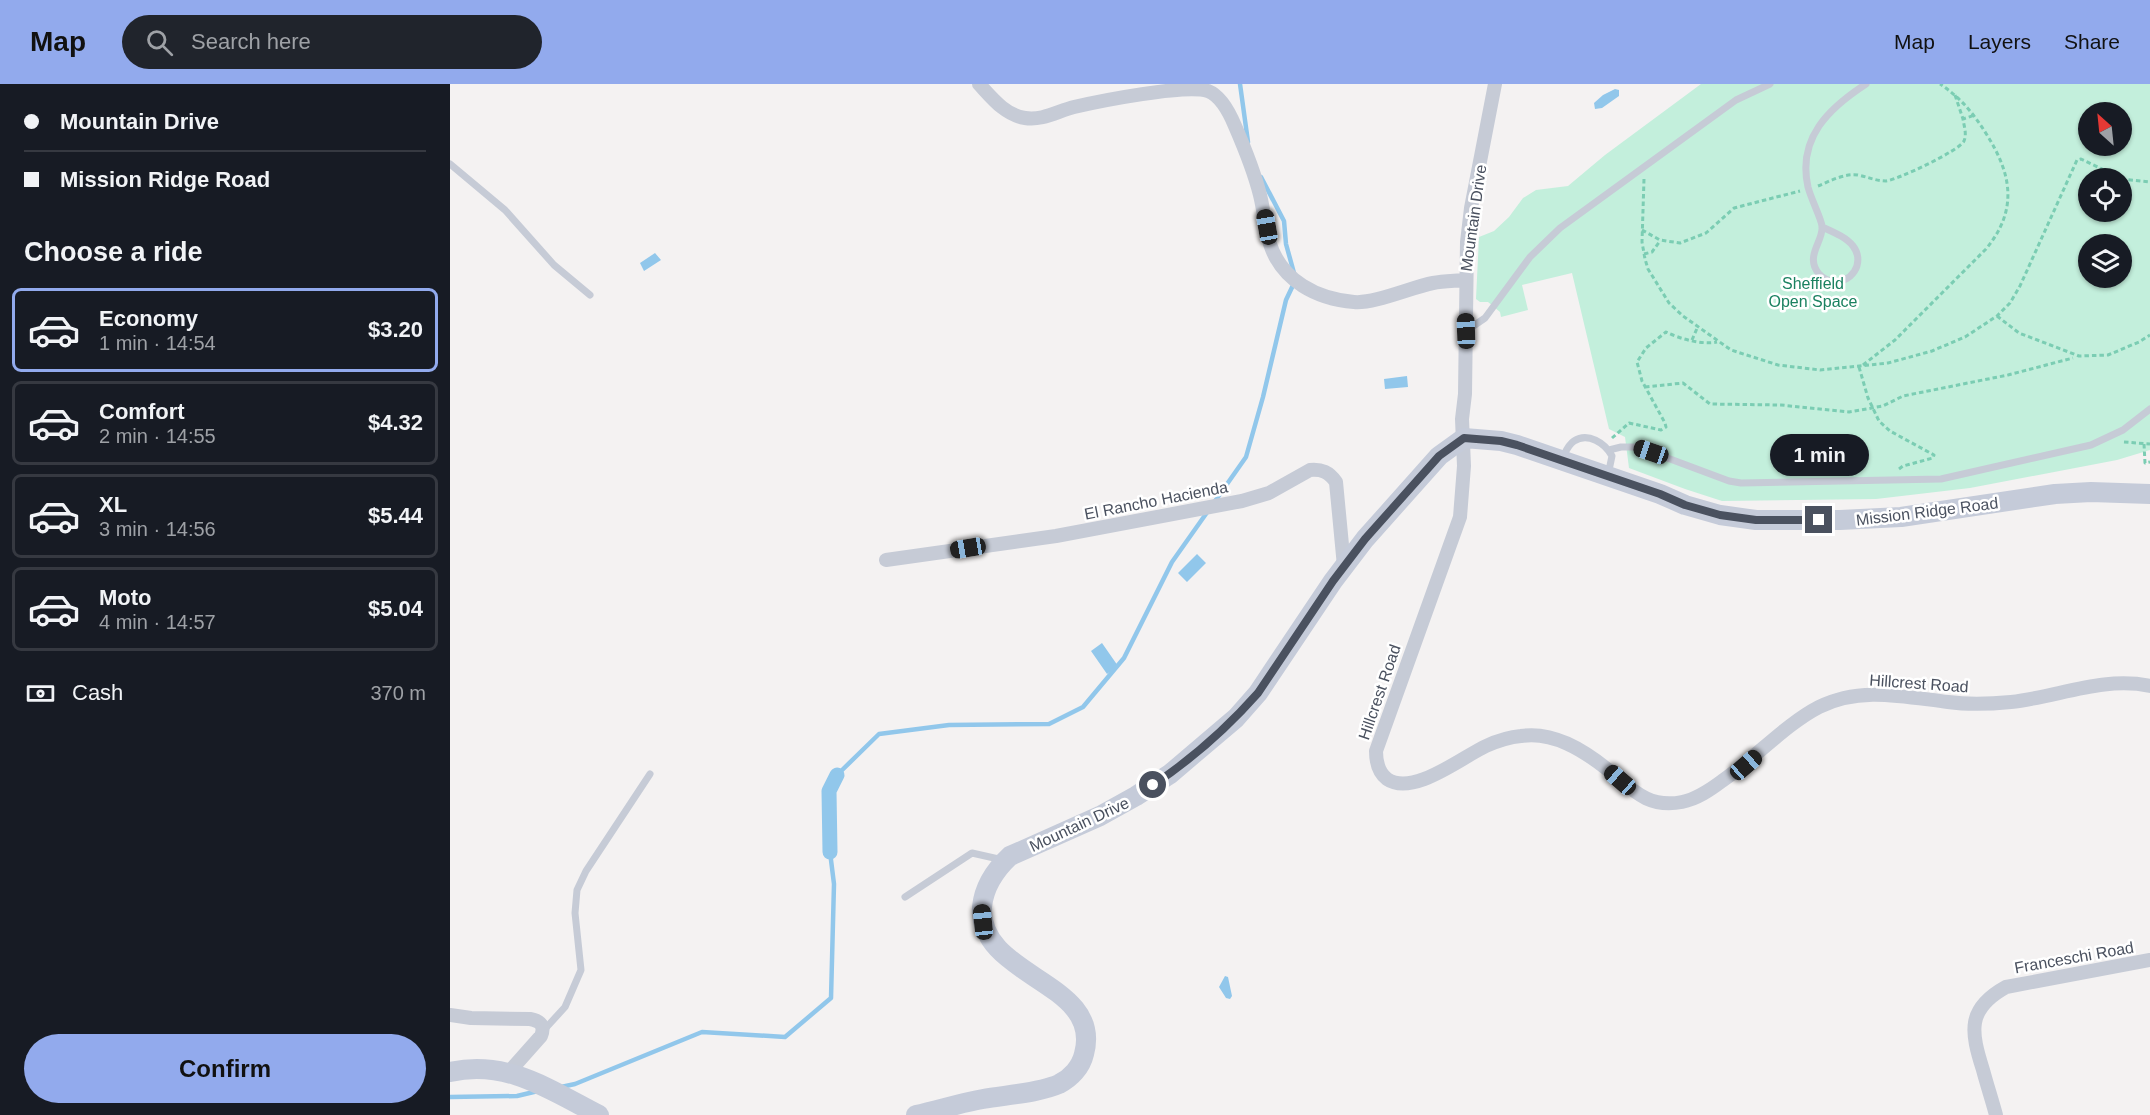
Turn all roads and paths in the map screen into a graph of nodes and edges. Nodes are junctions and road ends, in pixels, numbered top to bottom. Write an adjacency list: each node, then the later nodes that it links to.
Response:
1 (979, 84): 16 (street)
2 (1495, 84): 16 (street, Mountain Drive)
3 (1770, 84): 9 (lane)
4 (1866, 84): 13 (lane)
5 (1940, 84): 6 (path)
6 (1955, 95): 7 (path); 25 (path)
7 (1964, 118)
8 (450, 164): 17 (lane)
9 (1642, 168): 15 (path); 20 (lane)
10 (2099, 168): 18 (path)
11 (2132, 180): 12 (path)
12 (2150, 182)
13 (1822, 227): 13 (lane)
14 (1660, 240): 15 (path)
15 (1644, 254): 19 (path)
16 (1465, 280): 20 (street, Mountain Drive)
17 (590, 295)
18 (1997, 316): 21 (path); 25 (path)
19 (1698, 326): 22 (path); 23 (path)
20 (1466, 331): 30 (street, Mountain Drive)
21 (2150, 334)
22 (1692, 340): 23 (path); 26 (path)
23 (1717, 342): 25 (path)
24 (2073, 358): 27 (path)
25 (1859, 367): 27 (path)
26 (1645, 387): 27 (path); 33 (path)
27 (1873, 408): 37 (path)
28 (2150, 409): 29 (lane)
29 (2110, 437): 31 (path); 37 (lane)
30 (1464, 438): 34 (main road, Mission Ridge Road); 40 (main road, Mountain Drive); 41 (street, Hillcrest Road)
31 (2144, 444): 32 (path); 35 (path)
32 (2150, 444)
33 (1607, 448): 34 (lane); 36 (lane); 37 (lane)
34 (1561, 461): 36 (main road, Mission Ridge Road)
35 (2150, 462)
36 (1607, 477): 38 (main road, Mission Ridge Road)
37 (1899, 480)
38 (2150, 494)
39 (886, 560): 40 (street, El Rancho Hacienda)
40 (1344, 567): 43 (main road, Mountain Drive)
41 (2150, 686)
42 (650, 774): 47 (lane)
43 (1006, 860): 44 (lane); 51 (main road, Mountain Drive)
44 (905, 897)
45 (2150, 960): 52 (street, Franceschi Road)
46 (450, 1015): 47 (street)
47 (544, 1030): 49 (street)
48 (450, 1072): 49 (main road)
49 (509, 1072): 50 (main road)
50 (598, 1115)
51 (916, 1115)
52 (1996, 1115)

